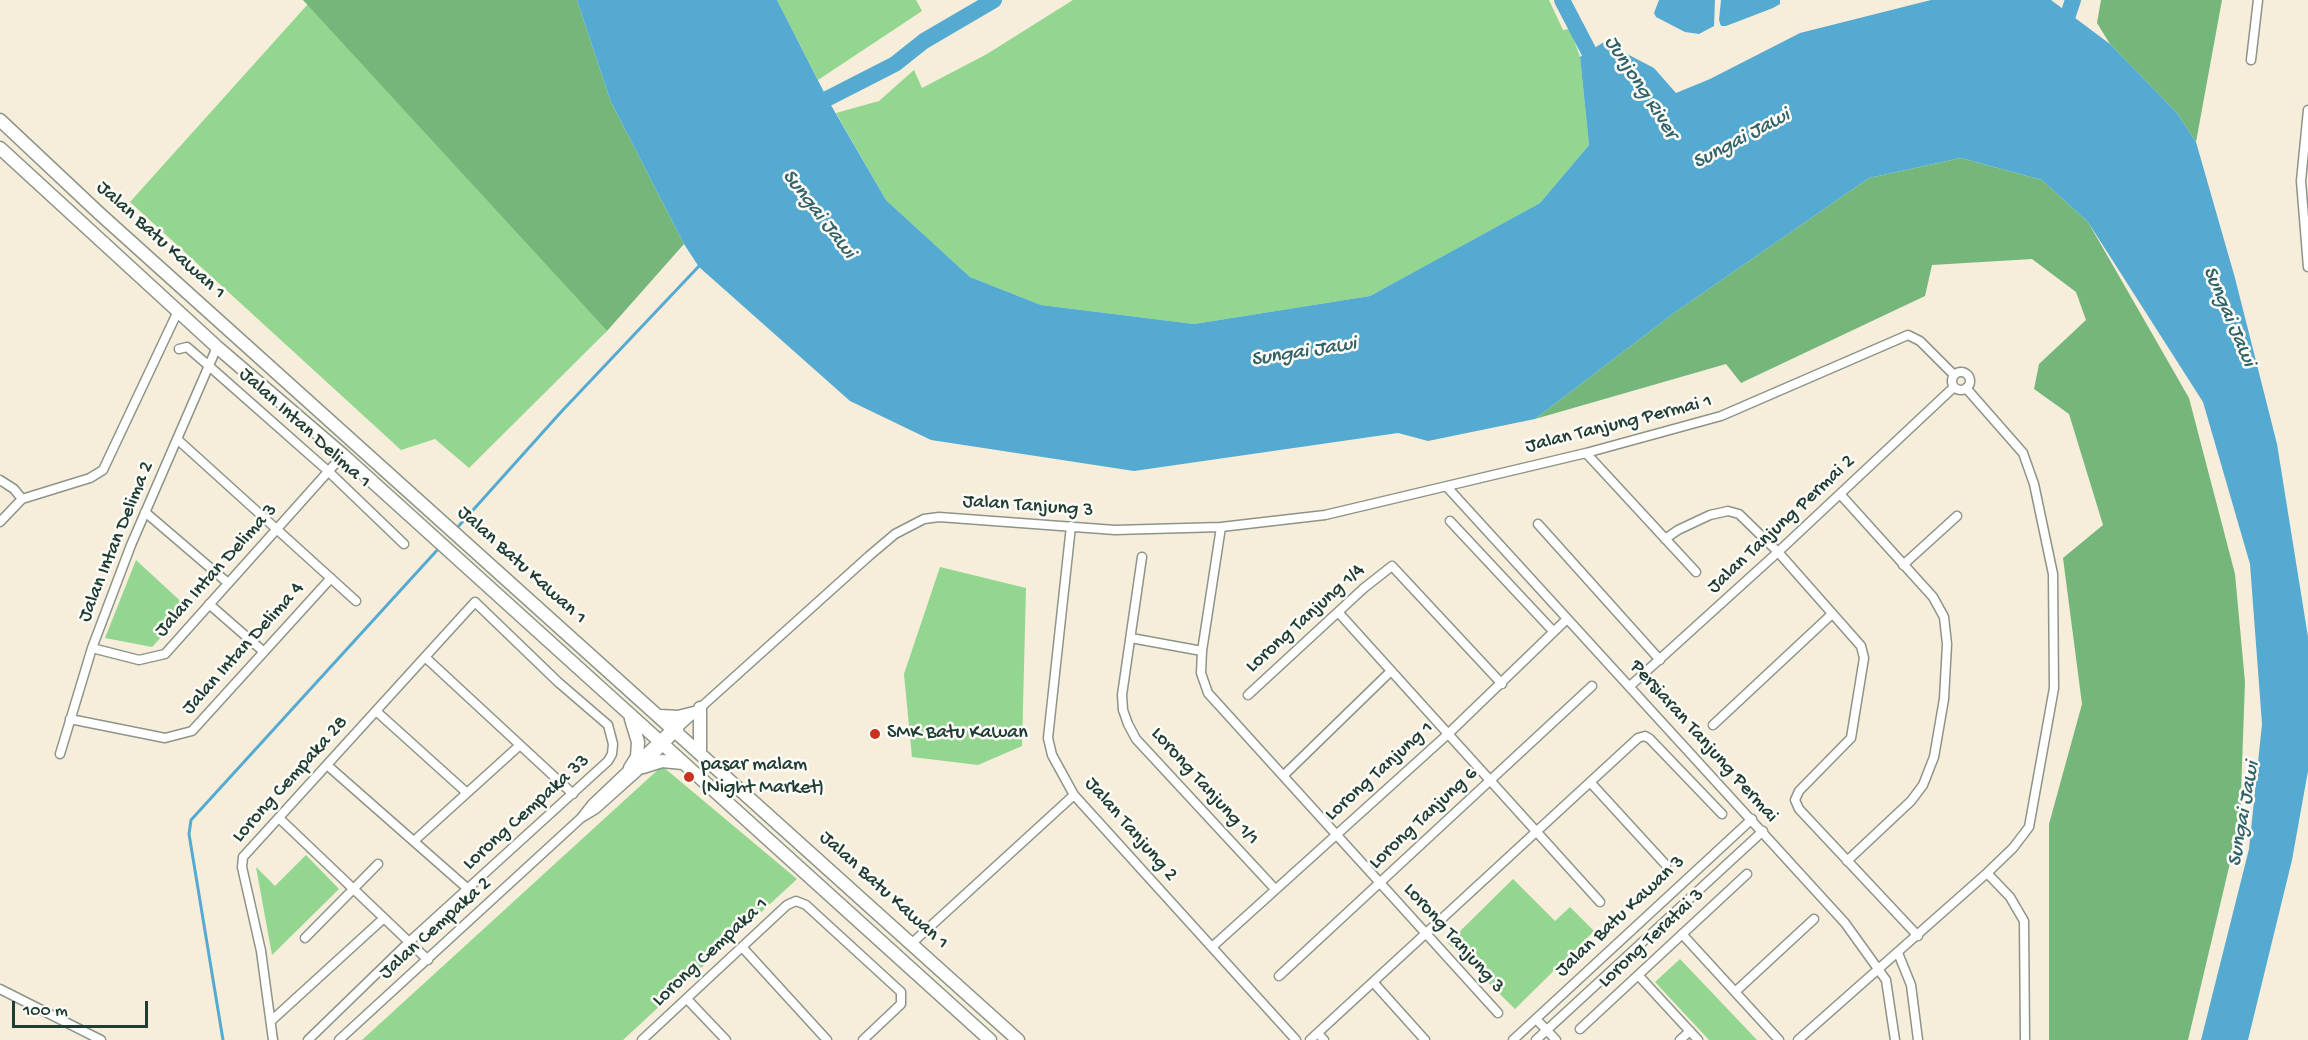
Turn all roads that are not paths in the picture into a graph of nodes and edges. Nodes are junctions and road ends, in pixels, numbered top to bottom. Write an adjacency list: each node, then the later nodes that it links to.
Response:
1 (2258, 0): 2 (street)
2 (2252, 60)
3 (2308, 110): 6 (street)
4 (0, 120): 59 (street, Jalan Batu Kawan 1)
5 (0, 148): 7 (street, Jalan Batu Kawan 1)
6 (2308, 267)
7 (178, 311): 8 (street, Jalan Batu Kawan 1); 21 (street)
8 (218, 347): 10 (street, Jalan Intan Delima 2); 16 (street, Jalan Batu Kawan 1)
9 (179, 348): 10 (street, Jalan Intan Delima 1)
10 (209, 366): 14 (street, Jalan Intan Delima 2); 17 (street, Jalan Intan Delima 1)
11 (1954, 375): 12 (street); 13 (street); 15 (street, Jalan Tanjung Permai 1)
12 (1954, 387): 13 (street); 20 (street, Jalan Tanjung Permai 2)
13 (1966, 388): 89 (street)
14 (177, 439): 22 (street, Jalan Intan Delima 2); 29 (street)
15 (1586, 453): 19 (street, Jalan Tanjung Permai 1); 30 (street)
16 (343, 455): 17 (street, Jalan Intan Delima 3); 58 (street, Jalan Batu Kawan 1)
17 (328, 471): 29 (street, Jalan Intan Delima 3); 31 (street, Jalan Intan Delima 1)
18 (0, 480): 21 (street)
19 (1447, 487): 28 (street, Jalan Tanjung 3); 43 (street, Persiaran Tanjung Permai)
20 (1840, 494): 32 (street, Jalan Tanjung Permai 2); 34 (street)
21 (22, 499): 25 (street)
22 (145, 512): 37 (street); 46 (street, Jalan Intan Delima 2)
23 (1957, 516): 34 (street)
24 (1450, 520): 44 (street)
25 (0, 522)
26 (1538, 524): 50 (street)
27 (1071, 526): 28 (street, Jalan Tanjung 3); 56 (street, Jalan Tanjung 3); 77 (street, Jalan Tanjung 2)
28 (1221, 527): 47 (street, Lorong Tanjung 3)
29 (277, 529): 36 (street); 37 (street, Jalan Intan Delima 3)
30 (1665, 539): 32 (street); 35 (street)
31 (404, 544)
32 (1778, 552): 42 (street); 50 (street, Jalan Tanjung Permai 2)
33 (1142, 557): 45 (street, Lorong Tanjung 1/1)
34 (1904, 565): 86 (street)
35 (1696, 572)
36 (331, 578): 38 (street); 48 (street, Jalan Intan Delima 4)
37 (228, 583): 40 (street, Jalan Intan Delima 3)
38 (356, 601)
39 (475, 602): 49 (street, Lorong Cempaka 28); 76 (street, Lorong Cempaka 33)
40 (209, 604): 46 (street, Jalan Intan Delima 3); 48 (street)
41 (1338, 612): 51 (street); 52 (street, Lorong Tanjung 1/4); 55 (street, Lorong Tanjung 1/4)
42 (1832, 614): 61 (street); 86 (street)
43 (1567, 619): 44 (street, Lorong Tanjung 1); 54 (street, Persiaran Tanjung Permai)
44 (1553, 631): 52 (street, Lorong Tanjung 1)
45 (1131, 638): 47 (street); 93 (street, Lorong Tanjung 1/1)
46 (92, 648): 60 (street, Jalan Intan Delima 2)
47 (1202, 651): 72 (street, Lorong Tanjung 3)
48 (264, 652): 60 (street, Jalan Intan Delima 4)
49 (425, 657): 57 (street, Lorong Cempaka 28); 65 (street)
50 (1660, 660): 54 (street, Jalan Tanjung Permai 2)
51 (1391, 671): 63 (street); 72 (street)
52 (1502, 684): 63 (street, Lorong Tanjung 1)
53 (1592, 686): 73 (street, Lorong Tanjung 6)
54 (1630, 686): 81 (street, Persiaran Tanjung Permai)
55 (1248, 695)
56 (697, 710): 59 (street); 62 (street, Jalan Tanjung 3); 66 (street)
57 (376, 711): 69 (street, Lorong Cempaka 28); 75 (street)
58 (629, 714): 64 (street, Jalan Batu Kawan 1); 71 (street)
59 (660, 716): 62 (street, Jalan Batu Kawan 1)
60 (70, 719): 67 (street, Jalan Intan Delima 2)
61 (1713, 725)
62 (677, 729): 64 (street, Jalan Cempaka 2); 66 (street, Jalan Batu Kawan 1)
63 (1448, 734): 73 (street); 84 (street, Lorong Tanjung 1)
64 (662, 744): 68 (street, Jalan Batu Kawan 1); 70 (street, Jalan Cempaka 2); 71 (street, Jalan Cempaka 2)
65 (520, 745): 75 (street); 76 (street)
66 (700, 753): 103 (street, Jalan Batu Kawan 1)
67 (60, 754)
68 (683, 762): 70 (street); 130 (street, Jalan Batu Kawan 1)
69 (327, 765): 79 (street, Lorong Cempaka 28); 85 (street)
70 (643, 767): 80 (street, Jalan Cempaka 2)
71 (630, 768): 80 (street, Jalan Cempaka 2)
72 (1283, 776): 84 (street, Lorong Tanjung 3)
73 (1490, 781): 82 (street); 91 (street, Lorong Tanjung 6)
74 (1590, 782): 78 (street); 82 (street); 88 (street)
75 (467, 793): 85 (street)
76 (573, 794): 92 (street, Lorong Cempaka 33)
77 (1074, 795): 103 (street); 105 (street, Jalan Tanjung 2)
78 (1722, 814)
79 (279, 818): 94 (street); 117 (street, Lorong Cempaka 28)
80 (581, 818): 107 (street, Jalan Cempaka 2)
81 (1752, 819): 83 (street, Persiaran Tanjung Permai); 116 (street, Jalan Batu Kawan 3)
82 (1536, 831): 95 (street); 98 (street)
83 (1763, 831): 108 (street, Persiaran Tanjung Permai); 119 (street, Jalan Batu Kawan 3)
84 (1336, 834): 91 (street, Lorong Tanjung 3); 93 (street, Lorong Tanjung 1)
85 (414, 842): 92 (street)
86 (1847, 861): 100 (street)
87 (378, 864): 94 (street)
88 (1666, 865)
89 (1987, 873): 100 (street); 144 (street)
90 (1747, 874): 99 (street, Lorong Teratai 3)
91 (1380, 883): 98 (street, Lorong Tanjung 3); 110 (street, Lorong Tanjung 6)
92 (468, 889): 102 (street, Lorong Cempaka 33)
93 (1275, 889): 105 (street, Lorong Tanjung 1)
94 (354, 891): 96 (street); 101 (street)
95 (1600, 902)
96 (384, 918): 102 (street); 117 (street)
97 (1814, 919): 113 (street)
98 (1426, 933): 111 (street); 115 (street, Lorong Tanjung 3)
99 (1682, 934): 109 (street, Lorong Teratai 3); 113 (street)
100 (1918, 936): 106 (street)
101 (305, 938)
102 (410, 942): 107 (street); 124 (street, Lorong Cempaka 33)
103 (911, 944): 131 (street, Jalan Batu Kawan 1)
104 (742, 947): 114 (street, Lorong Cempaka 1); 128 (street); 129 (street, Lorong Cempaka 1)
105 (1212, 947): 132 (street, Jalan Tanjung 2)
106 (1898, 953): 108 (street); 143 (street)
107 (428, 960): 125 (street, Jalan Cempaka 2)
108 (1880, 967): 141 (street); 142 (street, Persiaran Tanjung Permai)
109 (1638, 975): 118 (street, Lorong Teratai 3); 120 (street)
110 (1279, 976)
111 (1373, 982): 121 (street); 134 (street)
112 (0, 989): 122 (street)
113 (1735, 992): 140 (street)
114 (687, 999): 126 (street, Lorong Cempaka 1); 127 (street)
115 (1498, 1013)
116 (1536, 1019): 119 (street); 135 (street, Jalan Batu Kawan 3)
117 (271, 1021): 123 (street)
118 (1580, 1029)
119 (1547, 1030): 136 (street, Jalan Batu Kawan 3); 137 (street)
120 (1690, 1031): 138 (street); 139 (street)
121 (1321, 1036): 133 (street)
122 (101, 1040)
123 (273, 1040)
124 (308, 1040)
125 (339, 1040)
126 (642, 1040)
127 (726, 1040)
128 (827, 1040)
129 (863, 1040)
130 (990, 1040)
131 (1018, 1040)
132 (1296, 1040)
133 (1310, 1040)
134 (1425, 1040)
135 (1512, 1040)
136 (1536, 1040)
137 (1556, 1040)
138 (1680, 1040)
139 (1698, 1040)
140 (1779, 1040)
141 (1798, 1040)
142 (1895, 1040)
143 (1918, 1040)
144 (2025, 1040)

